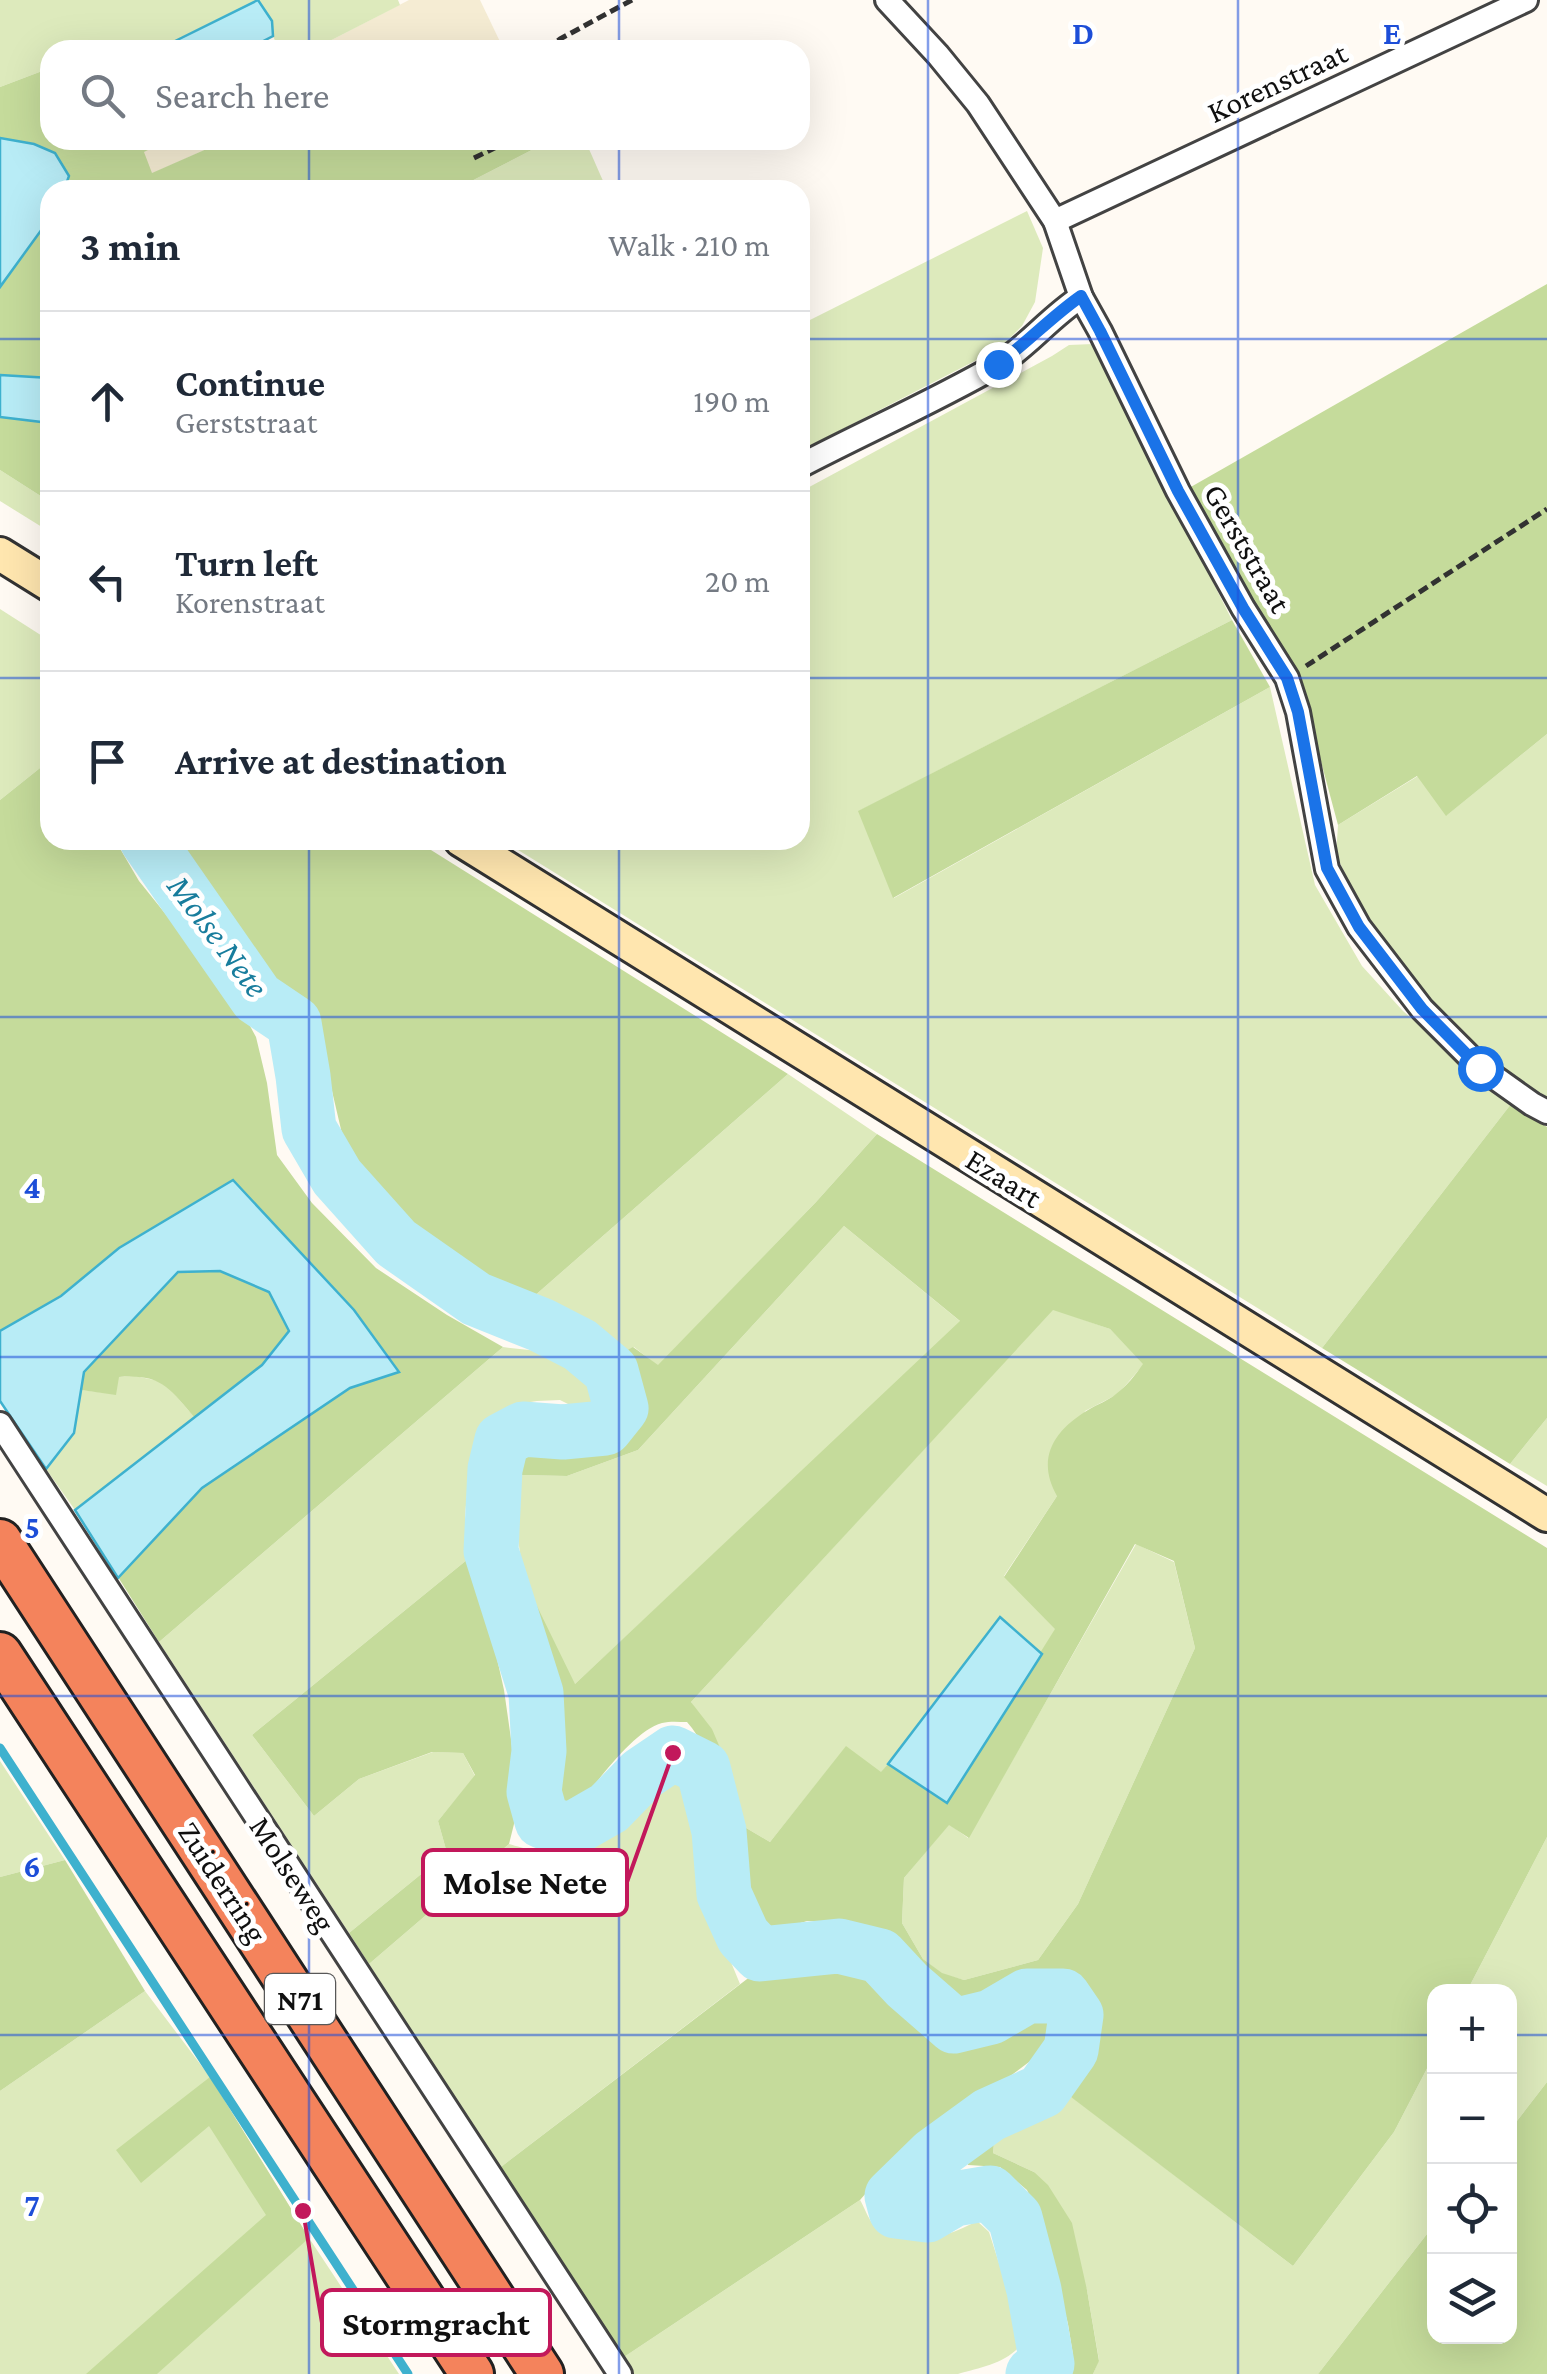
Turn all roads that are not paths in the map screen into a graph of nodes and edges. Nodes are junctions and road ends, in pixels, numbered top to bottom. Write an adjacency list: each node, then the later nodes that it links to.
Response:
1 (887, 0): 3 (street, Gerststraat)
2 (1526, 0): 3 (street, Korenstraat)
3 (1055, 222): 4 (street, Gerststraat)
4 (1081, 296): 5 (street); 9 (street, Gerststraat)
5 (810, 461)
6 (0, 554): 7 (main road)
7 (40, 578)
8 (477, 850): 11 (main road, Ezaart)
9 (1547, 1112)
10 (0, 1424): 16 (street, Molseweg)
11 (1547, 1515)
12 (0, 1541): 15 (highway, Zuiderring / N71)
13 (0, 1654): 14 (highway, Zuiderring / N71)
14 (472, 2374)
15 (542, 2374)
16 (620, 2374)

